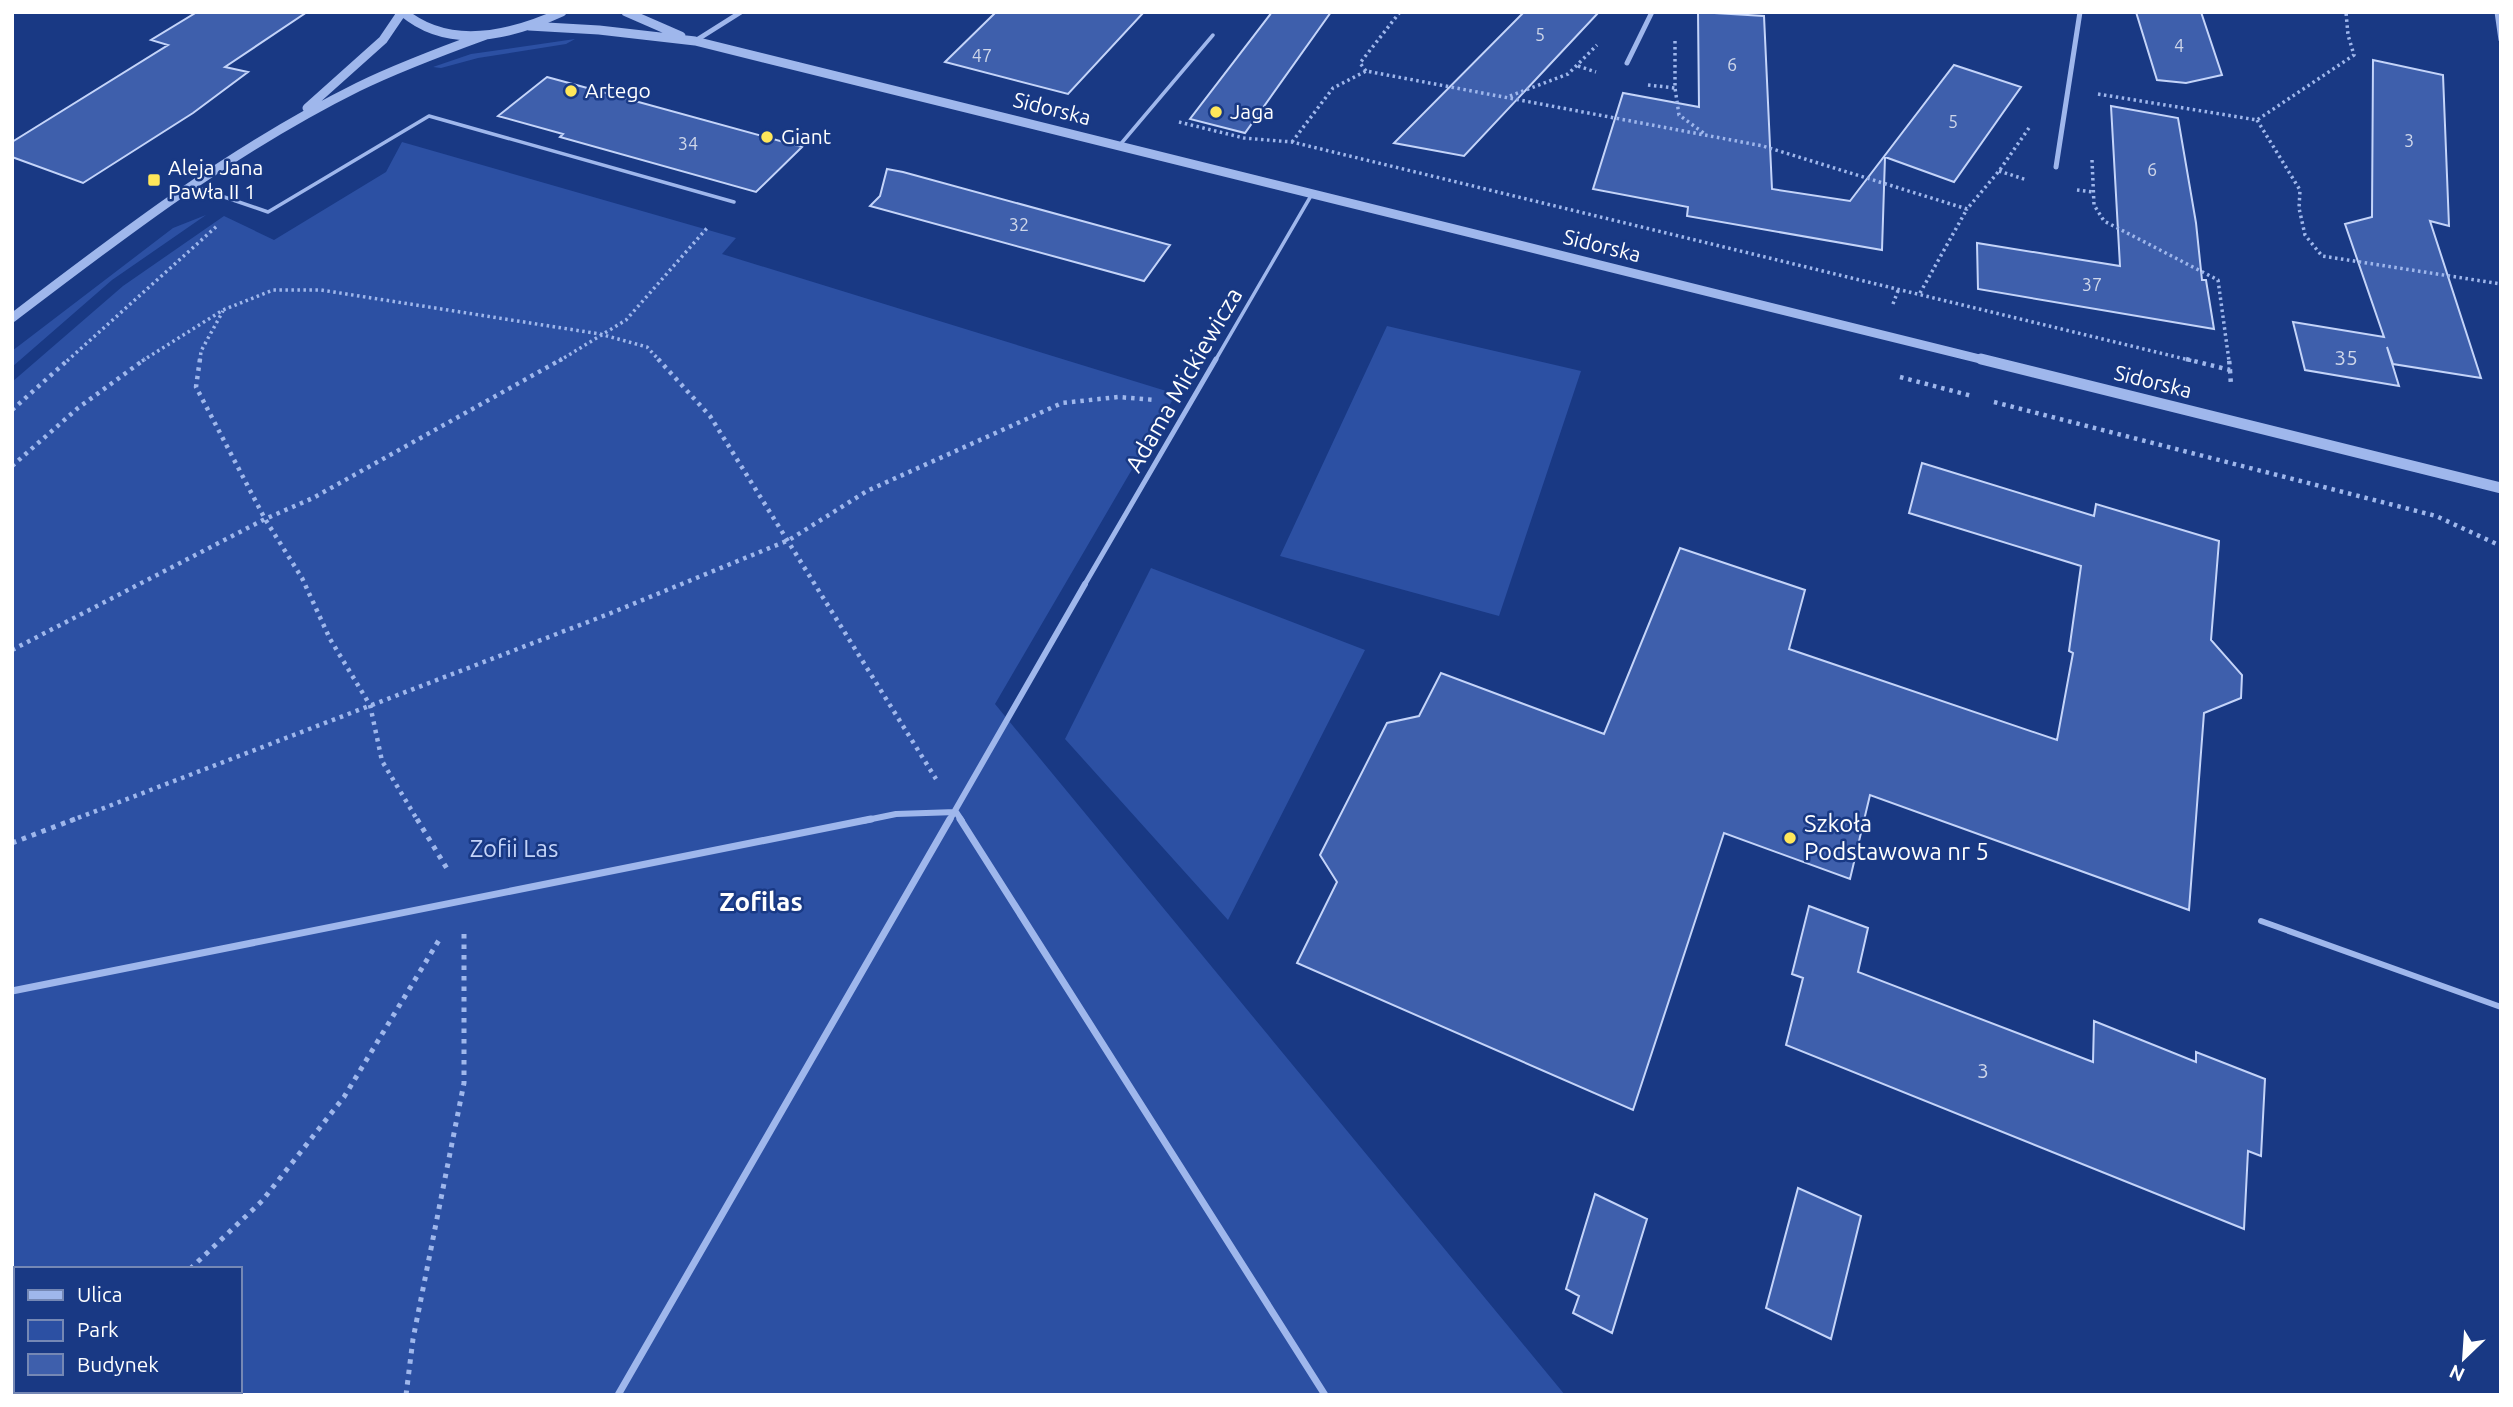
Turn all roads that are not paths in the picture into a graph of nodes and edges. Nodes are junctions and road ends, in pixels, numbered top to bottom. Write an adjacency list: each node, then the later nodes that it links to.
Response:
1 (402, 12): 9 (street); 14 (street)
2 (562, 12): 8 (street)
3 (626, 12): 12 (street, Sidorska)
4 (741, 12): 12 (street)
5 (1652, 12): 13 (street)
6 (2080, 12): 16 (street)
7 (2497, 12): 11 (street)
8 (529, 26): 9 (street); 12 (street, Sidorska)
9 (486, 35): 14 (street)
10 (1213, 35): 15 (lane)
11 (2501, 40)
12 (695, 41): 15 (street, Sidorska)
13 (1627, 63)
14 (296, 118): 17 (street)
15 (1119, 145): 18 (street, Sidorska)
16 (2056, 167)
17 (192, 186): 19 (lane); 20 (street)
18 (1312, 194): 21 (street, Sidorska); 22 (lane, Adama Mickiewicza)
19 (734, 202)
20 (12, 318)
21 (2501, 488)
22 (1085, 584): 23 (street)
23 (956, 812): 25 (street); 27 (street); 28 (street)
24 (2261, 921): 26 (lane)
25 (12, 991)
26 (2501, 1007)
27 (618, 1395)
28 (1325, 1395)

